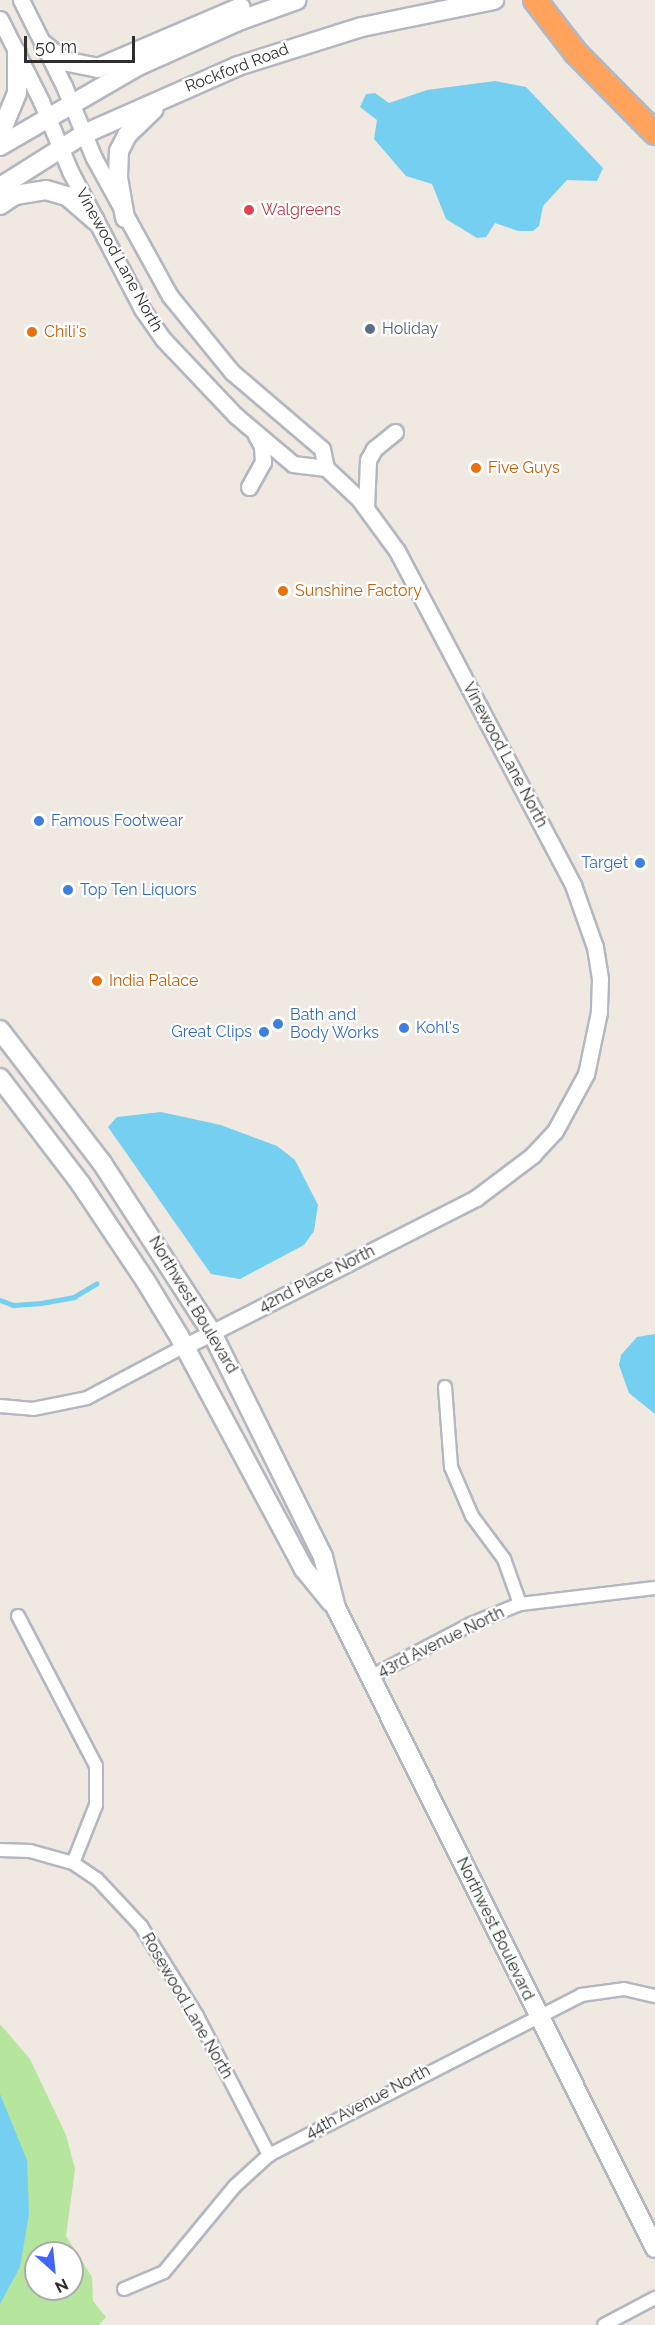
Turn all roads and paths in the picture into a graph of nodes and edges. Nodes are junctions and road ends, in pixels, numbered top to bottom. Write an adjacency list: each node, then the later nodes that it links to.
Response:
1 (21, 0): 7 (street, Vinewood Lane North)
2 (260, 0): 7 (main road)
3 (297, 0): 10 (main road)
4 (494, 0): 9 (main road, Rockford Road)
5 (535, 0): 14 (highway)
6 (0, 19): 8 (street, Vinewood Lane North)
7 (44, 45): 10 (street, Vinewood Lane North)
8 (17, 53): 11 (street, Vinewood Lane North); 12 (main road)
9 (196, 83): 13 (main road, Rockford Road); 19 (main road)
10 (71, 102): 11 (main road); 13 (street, Vinewood Lane North)
11 (48, 116): 15 (main road); 16 (street, Vinewood Lane North)
12 (0, 134)
13 (84, 134): 16 (main road, Rockford Road); 19 (street, Vinewood Lane North)
14 (655, 134)
15 (0, 146)
16 (60, 147): 17 (main road, Rockford Road); 20 (street, Vinewood Lane North)
17 (0, 188)
18 (0, 205): 20 (main road)
19 (125, 218): 23 (street, Vinewood Lane North)
20 (95, 220): 21 (street, Vinewood Lane North)
21 (254, 432): 23 (street, Vinewood Lane North); 24 (street)
22 (395, 432): 25 (street)
23 (326, 468): 25 (street, Vinewood Lane North)
24 (249, 487)
25 (366, 508): 27 (street, Vinewood Lane North)
26 (0, 1030): 29 (main road, Northwest Boulevard)
27 (586, 1074): 29 (street, 42nd Place North)
28 (0, 1078): 30 (main road, Northwest Boulevard)
29 (212, 1333): 30 (street, 42nd Place North); 35 (main road, Northwest Boulevard)
30 (185, 1346): 32 (street, 42nd Place North); 35 (main road, Northwest Boulevard)
31 (445, 1387): 34 (street)
32 (0, 1406)
33 (655, 1588): 34 (street, 43rd Avenue North)
34 (520, 1604): 37 (street, 43rd Avenue North)
35 (336, 1608): 37 (main road, Northwest Boulevard)
36 (18, 1616): 39 (street)
37 (370, 1677): 41 (main road, Northwest Boulevard)
38 (0, 1850): 39 (street)
39 (73, 1863): 42 (street, Rosewood Lane North)
40 (655, 1996): 41 (street, 44th Avenue North)
41 (538, 2014): 42 (street, 44th Avenue North); 43 (main road, Northwest Boulevard)
42 (269, 2155): 44 (street, 44th Avenue North)
43 (655, 2248)
44 (124, 2289)
45 (655, 2298): 46 (street)
46 (604, 2325)

